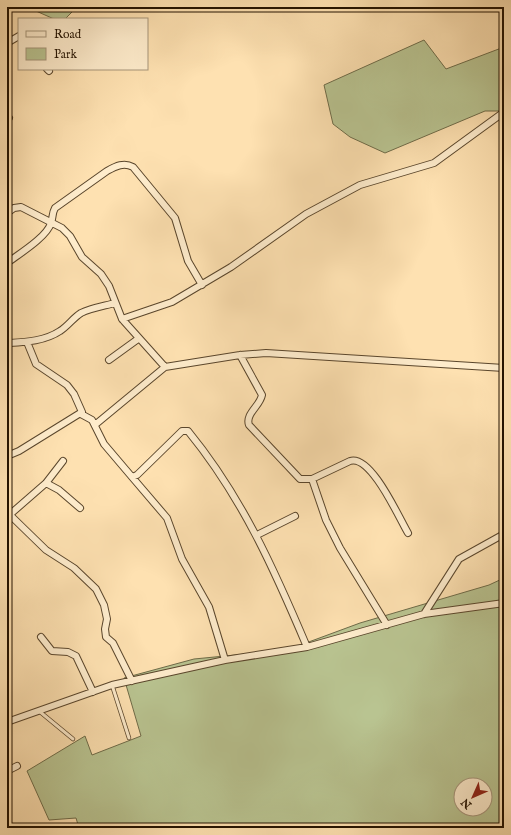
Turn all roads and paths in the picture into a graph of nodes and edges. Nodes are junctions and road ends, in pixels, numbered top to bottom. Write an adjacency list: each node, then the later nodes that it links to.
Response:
1 (18, 37): 2 (street)
2 (7, 43)
3 (504, 112): 7 (street)
4 (7, 213): 5 (street)
5 (51, 224): 6 (street); 7 (street); 8 (street)
6 (7, 263)
7 (202, 285): 9 (street)
8 (115, 304): 9 (street); 12 (street)
9 (122, 319): 10 (street)
10 (138, 339): 14 (street); 15 (street)
11 (7, 342): 12 (street)
12 (27, 342): 17 (street)
13 (240, 355): 15 (street); 16 (street); 22 (street)
14 (109, 360)
15 (165, 367): 18 (street)
16 (504, 368)
17 (80, 414): 18 (street); 19 (street)
18 (96, 424): 21 (street)
19 (7, 456)
20 (63, 460): 23 (street)
21 (132, 477): 29 (street); 35 (street)
22 (312, 479): 27 (street); 32 (street)
23 (46, 483): 24 (street); 25 (street)
24 (80, 508)
25 (8, 516): 36 (street)
26 (295, 516): 29 (street)
27 (408, 533)
28 (504, 534): 31 (street)
29 (257, 536): 34 (street)
30 (504, 603): 31 (street)
31 (424, 614): 32 (street)
32 (387, 625): 34 (street)
33 (41, 637): 38 (street)
34 (307, 647): 35 (street)
35 (225, 660): 36 (street)
36 (132, 681): 37 (street)
37 (112, 685): 38 (street); 41 (lane)
38 (93, 692): 39 (street)
39 (40, 711): 40 (street); 42 (lane)
40 (7, 722)
41 (129, 738)
42 (73, 739)
43 (16, 766): 44 (street)
44 (7, 771)

